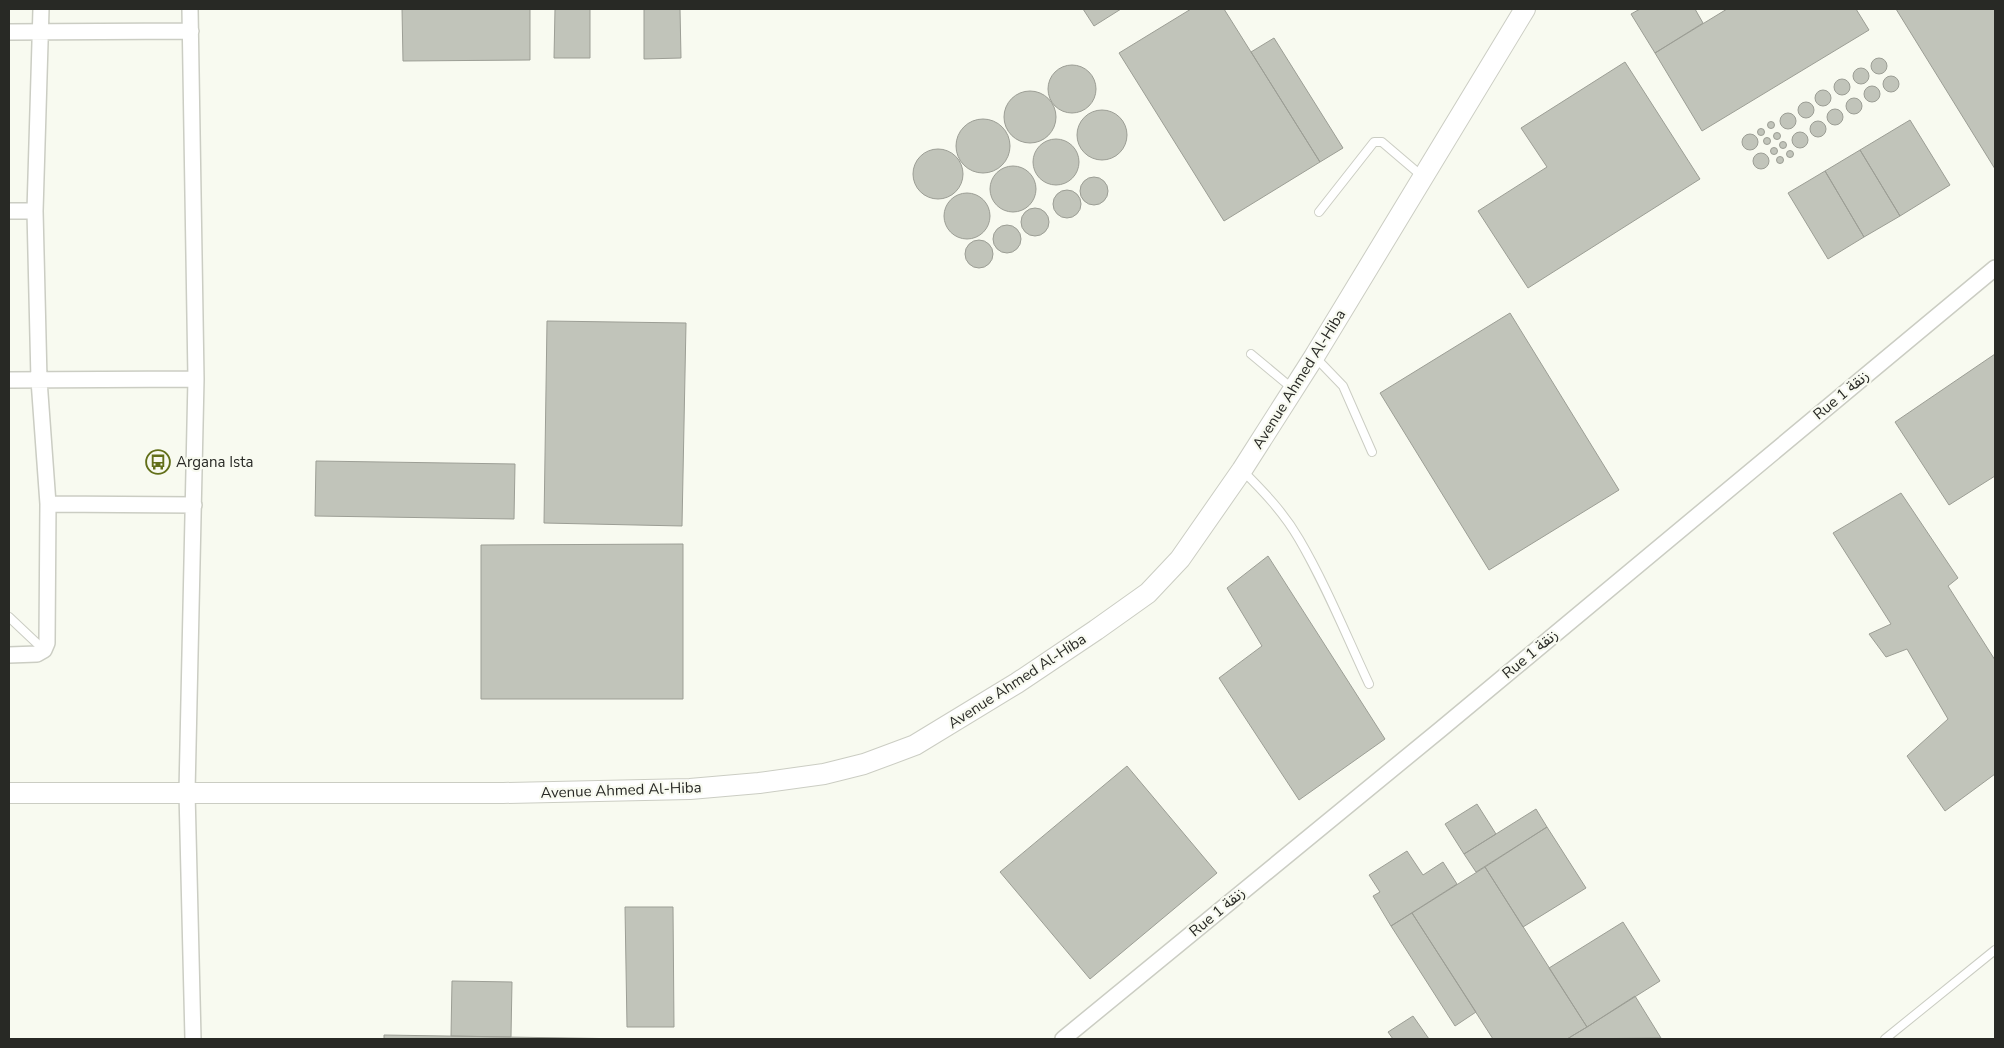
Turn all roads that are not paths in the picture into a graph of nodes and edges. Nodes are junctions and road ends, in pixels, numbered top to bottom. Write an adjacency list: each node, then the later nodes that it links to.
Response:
1 (41, 9): 6 (street)
2 (190, 9): 4 (street)
3 (1525, 9): 7 (street, Avenue Ahmed Al-Hiba)
4 (191, 31): 6 (street); 16 (street)
5 (9, 32): 6 (street)
6 (41, 33): 9 (street)
7 (1423, 177): 10 (lane); 13 (street, Avenue Ahmed Al-Hiba)
8 (9, 210): 9 (street)
9 (35, 211): 15 (street)
10 (1319, 212)
11 (1995, 268): 30 (street, Rue 1 زنقة)
12 (1251, 354): 17 (lane)
13 (1314, 357): 17 (street, Avenue Ahmed Al-Hiba); 18 (lane)
14 (9, 380): 15 (street)
15 (40, 380): 16 (street); 20 (street)
16 (196, 380): 21 (street)
17 (1293, 389): 19 (street, Avenue Ahmed Al-Hiba)
18 (1372, 452)
19 (1242, 470): 25 (lane); 26 (street, Avenue Ahmed Al-Hiba)
20 (48, 504): 21 (street); 23 (street)
21 (194, 505): 26 (street)
22 (9, 616): 23 (lane)
23 (44, 650): 24 (street)
24 (9, 655)
25 (1369, 684)
26 (187, 792): 27 (street, Avenue Ahmed Al-Hiba); 29 (street)
27 (9, 793)
28 (1995, 950): 31 (lane)
29 (193, 1039)
30 (1063, 1039)
31 (1884, 1039)

